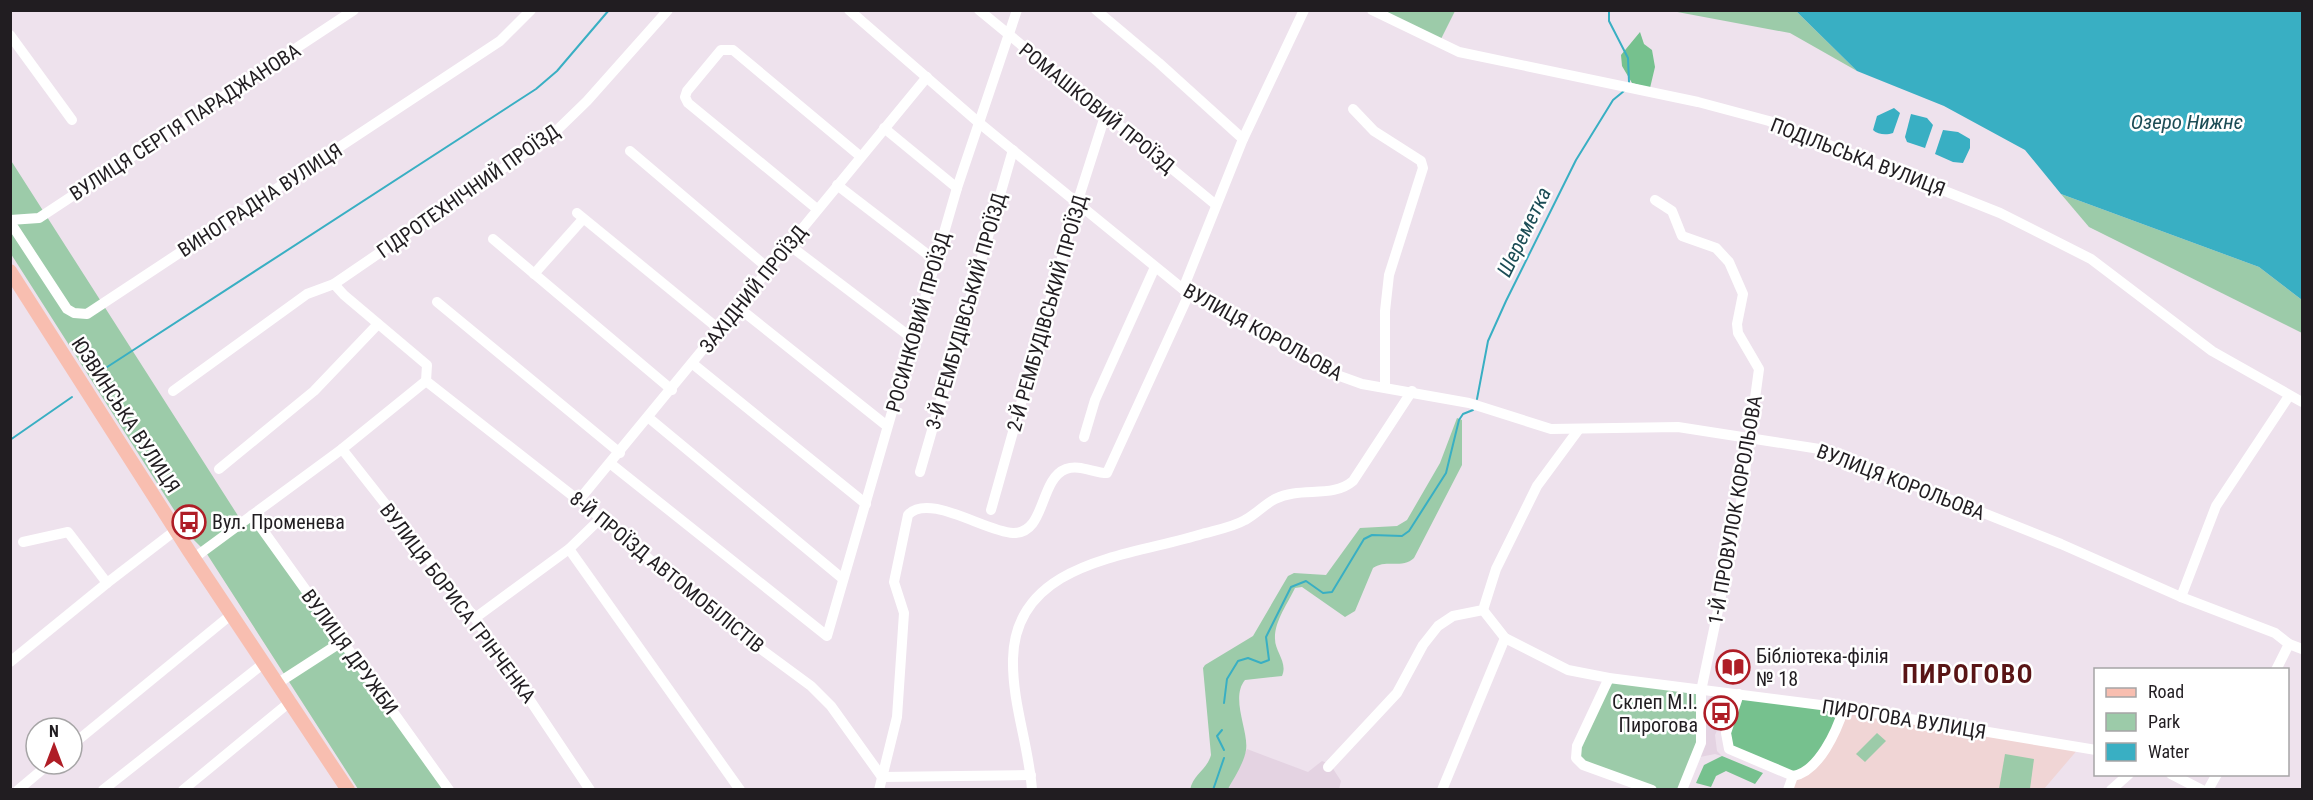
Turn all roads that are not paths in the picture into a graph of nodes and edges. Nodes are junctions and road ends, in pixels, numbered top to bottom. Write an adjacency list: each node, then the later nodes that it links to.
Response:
1 (354, 10): 28 (street, ВУЛИЦЯ СЕРГІЯ ПАРАДЖАНОВА)
2 (531, 10): 28 (street, ВИНОГРАДНА ВУЛИЦЯ)
3 (668, 10): 36 (street, ГІДРОТЕХНІЧНИЙ ПРОЇЗД)
4 (849, 10): 12 (street, ВУЛИЦЯ КОРОЛЬОВА)
5 (979, 10): 11 (street, РОМАШКОВИЙ ПРОЇЗД)
6 (1017, 10): 11 (street, РОСИНКОВИЙ ПРОЇЗД)
7 (1096, 10): 18 (street)
8 (1304, 10): 18 (street)
9 (1372, 10): 49 (street, ПОДІЛЬСЬКА ВУЛИЦЯ)
10 (10, 35): 15 (street)
11 (1009, 36): 14 (street, РОМАШКОВИЙ ПРОЇЗД); 16 (street, РОСИНКОВИЙ ПРОЇЗД)
12 (927, 77): 16 (street, ВУЛИЦЯ КОРОЛЬОВА); 17 (street, ЗАХІДНИЙ ПРОЇЗД)
13 (1353, 109): 45 (street)
14 (1106, 116): 25 (street, 2-Й РЕМБУДІВСЬКИЙ ПРОЇЗД); 26 (street, РОМАШКОВИЙ ПРОЇЗД)
15 (72, 120)
16 (978, 122): 19 (street, ВУЛИЦЯ КОРОЛЬОВА); 23 (street, РОСИНКОВИЙ ПРОЇЗД)
17 (884, 128): 21 (street, ЗАХІДНИЙ ПРОЇЗД); 23 (street)
18 (1243, 139): 26 (street)
19 (1012, 150): 25 (street, ВУЛИЦЯ КОРОЛЬОВА); 60 (street, 3-Й РЕМБУДІВСЬКИЙ ПРОЇЗД)
20 (630, 151): 33 (street)
21 (860, 156): 22 (street, ЗАХІДНИЙ ПРОЇЗД); 27 (street)
22 (837, 185): 27 (street, ЗАХІДНИЙ ПРОЇЗД); 31 (street)
23 (957, 188): 31 (street, РОСИНКОВИЙ ПРОЇЗД)
24 (1655, 200): 55 (street, 1-Й ПРОВУЛОК КОРОЛЬОВА)
25 (1080, 204): 32 (street, ВУЛИЦЯ КОРОЛЬОВА); 63 (street, 2-Й РЕМБУДІВСЬКИЙ ПРОЇЗД)
26 (1216, 205): 37 (street)
27 (817, 209): 30 (street, ЗАХІДНИЙ ПРОЇЗД)
28 (10, 221)
29 (493, 239): 35 (street)
30 (789, 245): 33 (street, ЗАХІДНИЙ ПРОЇЗД); 42 (street)
31 (936, 261): 42 (street, РОСИНКОВИЙ ПРОЇЗД)
32 (1155, 267): 37 (street, ВУЛИЦЯ КОРОЛЬОВА); 54 (street)
33 (769, 269): 39 (street, ЗАХІДНИЙ ПРОЇЗД)
34 (10, 271): 66 (main road, ЮЗВИНСЬКА ВУЛИЦЯ)
35 (534, 274): 41 (street); 46 (street)
36 (334, 284): 40 (street); 47 (street, ГІДРОТЕХНІЧНИЙ ПРОЇЗД)
37 (1186, 292): 45 (street, ВУЛИЦЯ КОРОЛЬОВА); 98 (street)
38 (437, 302): 57 (street)
39 (739, 308): 41 (street, ЗАХІДНИЙ ПРОЇЗД); 52 (street)
40 (378, 324): 44 (street); 59 (street)
41 (720, 330): 43 (street, ЗАХІДНИЙ ПРОЇЗД)
42 (913, 339): 52 (street, РОСИНКОВИЙ ПРОЇЗД)
43 (693, 364): 46 (street, ЗАХІДНИЙ ПРОЇЗД); 62 (street)
44 (426, 381): 56 (street); 61 (street, 8-Й ПРОЇЗД АВТОМОБІЛІСТІВ)
45 (1385, 387): 48 (street, ВУЛИЦЯ КОРОЛЬОВА)
46 (672, 390): 51 (street, ЗАХІДНИЙ ПРОЇЗД)
47 (173, 391)
48 (1412, 391): 53 (street, ВУЛИЦЯ КОРОЛЬОВА); 92 (street)
49 (2289, 396): 50 (street, ПОДІЛЬСЬКА ВУЛИЦЯ); 72 (street)
50 (2302, 402)
51 (649, 418): 57 (street, ЗАХІДНИЙ ПРОЇЗД); 70 (street)
52 (887, 426): 62 (street, РОСИНКОВИЙ ПРОЇЗД)
53 (1580, 429): 55 (street, ВУЛИЦЯ КОРОЛЬОВА); 73 (street)
54 (1084, 437)
55 (1751, 437): 72 (street, ВУЛИЦЯ КОРОЛЬОВА); 85 (street, 1-Й ПРОВУЛОК КОРОЛЬОВА)
56 (342, 449): 64 (street); 75 (street, ВУЛИЦЯ БОРИСА ГРІНЧЕНКА)
57 (620, 453): 58 (street, ЗАХІДНИЙ ПРОЇЗД)
58 (611, 464): 61 (street, ЗАХІДНИЙ ПРОЇЗД); 70 (street, РОСИНКОВИЙ ПРОЇЗД)
59 (219, 469)
60 (920, 472)
61 (579, 500): 65 (street, 8-Й ПРОЇЗД АВТОМОБІЛІСТІВ)
62 (866, 504): 70 (street, РОСИНКОВИЙ ПРОЇЗД)
63 (991, 510)
64 (252, 515): 69 (street); 77 (street, ВУЛИЦЯ ДРУЖБИ)
65 (602, 518): 68 (street); 98 (street, 8-Й ПРОЇЗД АВТОМОБІЛІСТІВ)
66 (176, 530): 69 (main road, ЮЗВИНСЬКА ВУЛИЦЯ); 71 (street)
67 (23, 542): 71 (street)
68 (569, 549): 75 (street); 105 (street)
69 (194, 558): 74 (main road, ЮЗВИНСЬКА ВУЛИЦЯ)
70 (843, 579)
71 (107, 583): 80 (street)
72 (2181, 597): 78 (street, ВУЛИЦЯ КОРОЛЬОВА)
73 (1483, 610): 76 (street, ПИРОГОВА ВУЛИЦЯ); 91 (street)
74 (232, 614): 81 (main road, ЮЗВИНСЬКА ВУЛИЦЯ); 89 (street)
75 (475, 618): 104 (street, ВУЛИЦЯ БОРИСА ГРІНЧЕНКА)
76 (1505, 638): 83 (street, ПИРОГОВА ВУЛИЦЯ); 108 (street)
77 (343, 641): 84 (street); 103 (street, ВУЛИЦЯ ДРУЖБИ)
78 (2289, 644): 79 (street, ВУЛИЦЯ КОРОЛЬОВА); 82 (street)
79 (2302, 649)
80 (10, 662)
81 (264, 663): 84 (main road, ЮЗВИНСЬКА ВУЛИЦЯ); 100 (street)
82 (2277, 668)
83 (1609, 678): 85 (street, ПИРОГОВА ВУЛИЦЯ); 109 (street)
84 (278, 683): 87 (main road, ЮЗВИНСЬКА ВУЛИЦЯ)
85 (1701, 691): 86 (street, ПИРОГОВА ВУЛИЦЯ); 110 (street, 1-Й ПРОВУЛОК КОРОЛЬОВА)
86 (1738, 694): 88 (street, ПИРОГОВА ВУЛИЦЯ); 94 (street)
87 (291, 701): 101 (street); 102 (main road, ЮЗВИНСЬКА ВУЛИЦЯ)
88 (1844, 708): 90 (street, ПИРОГОВА ВУЛИЦЯ); 94 (street)
89 (84, 735)
90 (2094, 750)
91 (1328, 767)
92 (1031, 775): 98 (street); 107 (street)
93 (34, 776): 99 (street)
94 (1793, 776): 111 (street)
95 (2127, 776): 112 (street)
96 (2175, 776): 113 (street)
97 (2216, 776): 114 (street)
98 (882, 777): 106 (street)
99 (18, 789)
100 (103, 789)
101 (183, 789)
102 (348, 789)
103 (449, 789)
104 (590, 789)
105 (740, 789)
106 (879, 789)
107 (1032, 789)
108 (1442, 789)
109 (1652, 789)
110 (1682, 789)
111 (1788, 789)
112 (2111, 789)
113 (2202, 789)
114 (2208, 789)

